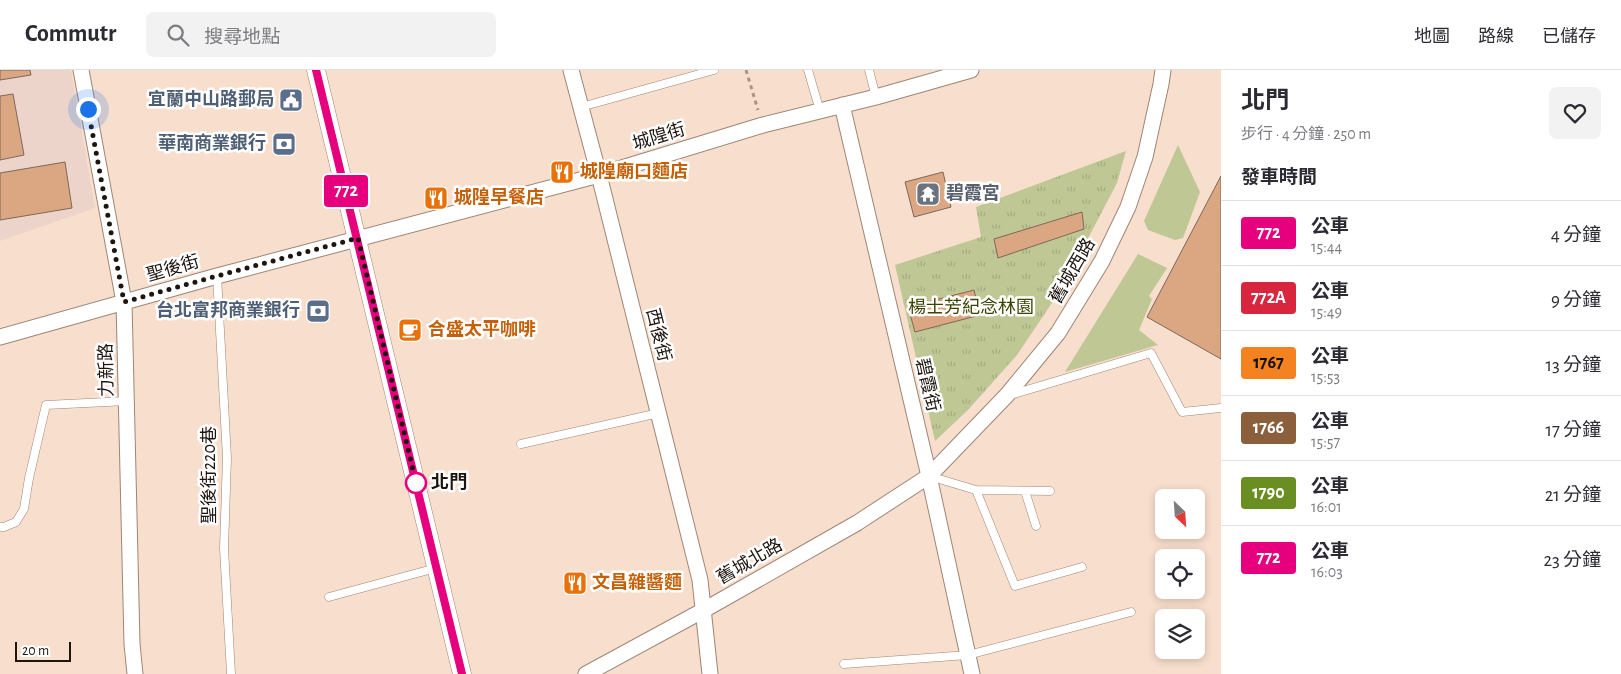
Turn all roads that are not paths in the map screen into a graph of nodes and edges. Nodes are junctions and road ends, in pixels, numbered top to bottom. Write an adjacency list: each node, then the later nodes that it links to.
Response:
1 (81, 70): 17 (street, 力新路)
2 (316, 70): 15 (street)
3 (571, 70): 12 (street, 西後街)
4 (714, 70): 12 (lane)
5 (808, 70): 13 (lane)
6 (870, 70): 10 (lane)
7 (971, 70): 9 (street, 城隍街)
8 (1163, 70): 19 (street, 舊城西路)
9 (936, 75): 10 (street, 城隍街)
10 (876, 96): 11 (street, 城隍街)
11 (842, 105): 13 (street, 城隍街); 24 (street, 碧霞街)
12 (581, 106): 14 (street, 西後街)
13 (820, 111): 14 (street, 城隍街)
14 (599, 175): 15 (street, 城隍街); 22 (street, 西後街)
15 (358, 238): 16 (street, 聖後街); 30 (street)
16 (217, 276): 17 (street, 聖後街); 38 (lane, 聖後街220巷)
17 (124, 302): 18 (street, 聖後街); 20 (street, 力新路)
18 (0, 337)
19 (1008, 395): 21 (lane); 24 (street, 舊城西路)
20 (127, 402): 28 (lane); 37 (street, 力新路)
21 (1221, 408)
22 (659, 413): 23 (lane); 33 (street, 西後街)
23 (521, 444)
24 (929, 476): 25 (lane); 33 (street, 舊城北路); 35 (street, 碧霞街)
25 (976, 490): 26 (lane); 31 (lane)
26 (1024, 491): 27 (lane); 29 (lane)
27 (1050, 491)
28 (0, 526)
29 (1036, 526)
30 (437, 568): 32 (lane); 39 (street)
31 (1082, 568)
32 (329, 597)
33 (704, 610): 40 (street, 舊城北路); 41 (street, 西後街)
34 (1131, 612): 35 (lane)
35 (968, 655): 36 (lane); 42 (street, 碧霞街)
36 (844, 664)
37 (134, 674)
38 (231, 674)
39 (462, 674)
40 (587, 674)
41 (710, 674)
42 (972, 674)

